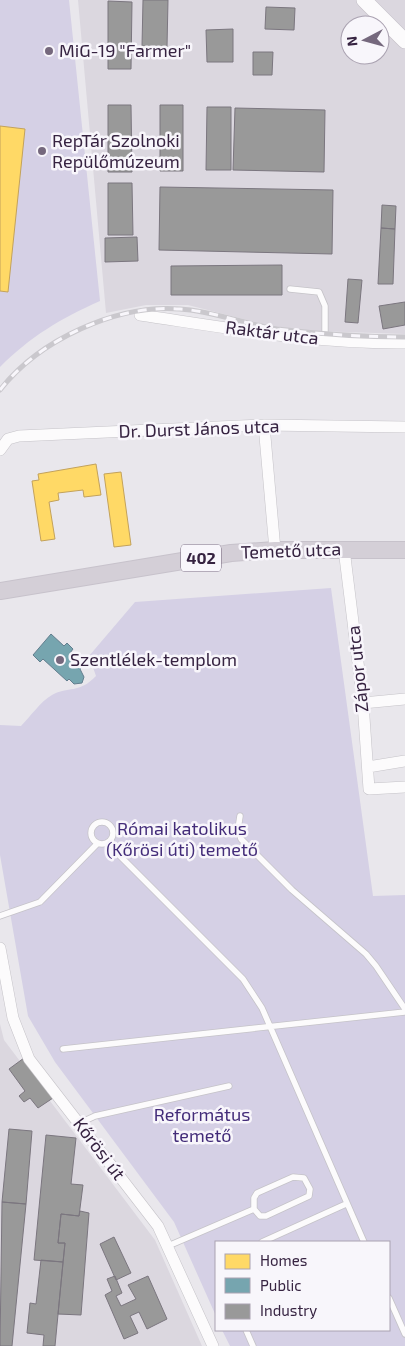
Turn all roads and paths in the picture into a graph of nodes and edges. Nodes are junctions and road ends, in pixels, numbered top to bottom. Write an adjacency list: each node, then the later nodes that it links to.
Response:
1 (364, 0): 2 (street)
2 (405, 41)
3 (290, 289): 5 (lane)
4 (140, 315): 5 (street, Raktár utca)
5 (325, 339): 6 (street, Raktár utca)
6 (405, 343)
7 (264, 425): 8 (street, Dr. Durst János utca); 9 (street, Dr. Durst János utca); 11 (street)
8 (405, 427)
9 (0, 450)
10 (344, 549): 11 (main road, Temető utca / 402); 12 (main road, Temető utca / 402); 15 (street, Zápor utca)
11 (275, 550): 13 (main road, Temető utca / 402)
12 (405, 550)
13 (0, 591)
14 (405, 699): 15 (street)
15 (363, 703): 17 (street, Zápor utca)
16 (405, 761): 17 (street)
17 (368, 767): 18 (street, Zápor utca)
18 (405, 787)
19 (240, 816): 24 (lane)
20 (107, 843): 21 (lane); 21 (lane); 25 (lane)
21 (97, 844): 22 (lane)
22 (0, 916)
23 (0, 948): 28 (street, Kőrösi út)
24 (405, 1010): 25 (lane)
25 (270, 1027): 26 (lane); 29 (lane)
26 (63, 1049)
27 (229, 1086): 28 (lane)
28 (80, 1123): 33 (street, Kőrösi út)
29 (346, 1204): 31 (lane); 32 (lane)
30 (254, 1209): 30 (lane); 33 (lane)
31 (264, 1241)
32 (364, 1241)
33 (168, 1246): 37 (street, Kőrösi út)
34 (390, 1300): 36 (lane)
35 (246, 1331): 38 (lane)
36 (405, 1334)
37 (213, 1346)
38 (253, 1346)

